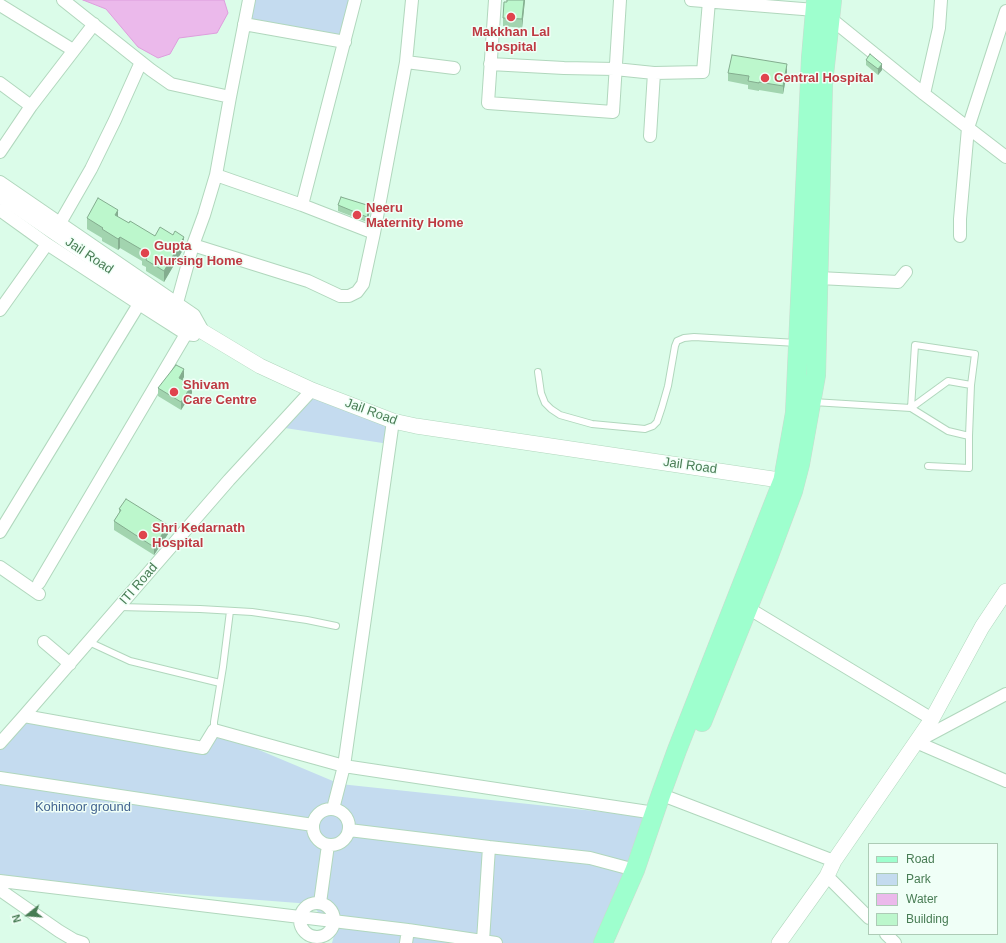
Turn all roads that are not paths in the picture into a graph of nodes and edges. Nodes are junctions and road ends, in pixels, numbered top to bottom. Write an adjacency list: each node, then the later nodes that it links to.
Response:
1 (63, 0): 13 (street)
2 (249, 0): 14 (street)
3 (355, 0): 15 (street)
4 (412, 0): 19 (street)
5 (495, 0): 20 (street)
6 (620, 0): 22 (street)
7 (691, 0): 9 (street)
8 (941, 0): 25 (street)
9 (709, 1): 11 (street); 23 (street)
10 (0, 5): 17 (street)
11 (823, 7): 25 (street); 43 (main road); 49 (main road)
12 (1006, 11): 16 (street)
13 (94, 24): 17 (street); 18 (street)
14 (244, 24): 15 (street); 26 (street)
15 (345, 42): 35 (street)
16 (1000, 47): 28 (street)
17 (73, 50): 27 (street)
18 (141, 62): 26 (street); 37 (street)
19 (406, 62): 21 (street); 38 (street)
20 (490, 64): 22 (street); 22 (street)
21 (454, 68)
22 (615, 69): 23 (street)
23 (654, 73): 29 (street)
24 (0, 82): 27 (street)
25 (924, 94): 28 (street)
26 (230, 96): 32 (street)
27 (31, 106): 30 (street)
28 (968, 128): 31 (street); 39 (street)
29 (650, 136)
30 (0, 152)
31 (1006, 156)
32 (216, 174): 35 (street); 41 (street)
33 (0, 182): 37 (street)
34 (0, 195): 48 (street, Jail Road)
35 (302, 205): 38 (street)
36 (0, 210): 40 (street)
37 (60, 223): 44 (street)
38 (374, 233): 41 (street)
39 (960, 236)
40 (47, 244): 45 (street); 46 (street)
41 (193, 245): 44 (street)
42 (906, 272): 43 (street)
43 (819, 278): 53 (main road)
44 (177, 303): 48 (street)
45 (139, 304): 47 (street); 59 (street)
46 (0, 310)
47 (186, 334): 48 (street); 60 (street)
48 (209, 336): 52 (street, Jail Road)
49 (798, 343): 50 (lane); 58 (main road)
50 (538, 372)
51 (971, 385): 54 (lane); 54 (lane); 56 (lane)
52 (312, 390): 55 (street, Jail Road); 62 (street, ITI Road)
53 (811, 401): 54 (lane); 58 (main road)
54 (911, 408): 56 (lane)
55 (393, 421): 58 (street, Jail Road); 76 (street)
56 (969, 436): 57 (lane)
57 (928, 466)
58 (789, 481): 63 (main road); 81 (main road)
59 (0, 532)
60 (0, 566)
61 (1006, 591): 72 (street)
62 (118, 607): 64 (lane); 67 (street, ITI Road)
63 (748, 608): 72 (street); 79 (main road)
64 (230, 611): 65 (lane); 69 (lane)
65 (336, 626)
66 (44, 642): 68 (street)
67 (88, 642): 68 (street, ITI Road); 69 (lane)
68 (70, 664): 71 (street, ITI Road)
69 (220, 682): 73 (lane)
70 (1006, 694): 74 (street)
71 (24, 716): 73 (street); 75 (street, ITI Road)
72 (932, 719): 74 (street)
73 (214, 730): 76 (street)
74 (916, 742): 78 (street); 86 (street)
75 (0, 743)
76 (344, 766): 80 (street); 81 (street)
77 (0, 778): 82 (street)
78 (1006, 781)
79 (670, 798): 81 (main road); 86 (street)
80 (333, 809): 82 (street); 83 (street)
81 (655, 812): 87 (main road)
82 (313, 825): 84 (street)
83 (349, 830): 84 (street); 85 (street)
84 (328, 845): 91 (street)
85 (489, 848): 87 (street); 98 (street)
86 (834, 861): 88 (street)
87 (635, 870): 102 (main road)
88 (828, 876): 93 (street); 103 (street)
89 (0, 881): 92 (street)
90 (0, 890): 99 (street)
91 (320, 903): 92 (street); 94 (street)
92 (300, 917): 94 (street); 97 (street)
93 (868, 917)
94 (334, 921): 95 (street); 97 (street)
95 (408, 930): 98 (street); 100 (street)
96 (887, 935): 104 (street)
97 (315, 940)
98 (483, 941): 101 (street)
99 (83, 943)
100 (406, 943)
101 (496, 943)
102 (603, 943)
103 (779, 943)
104 (895, 943)

